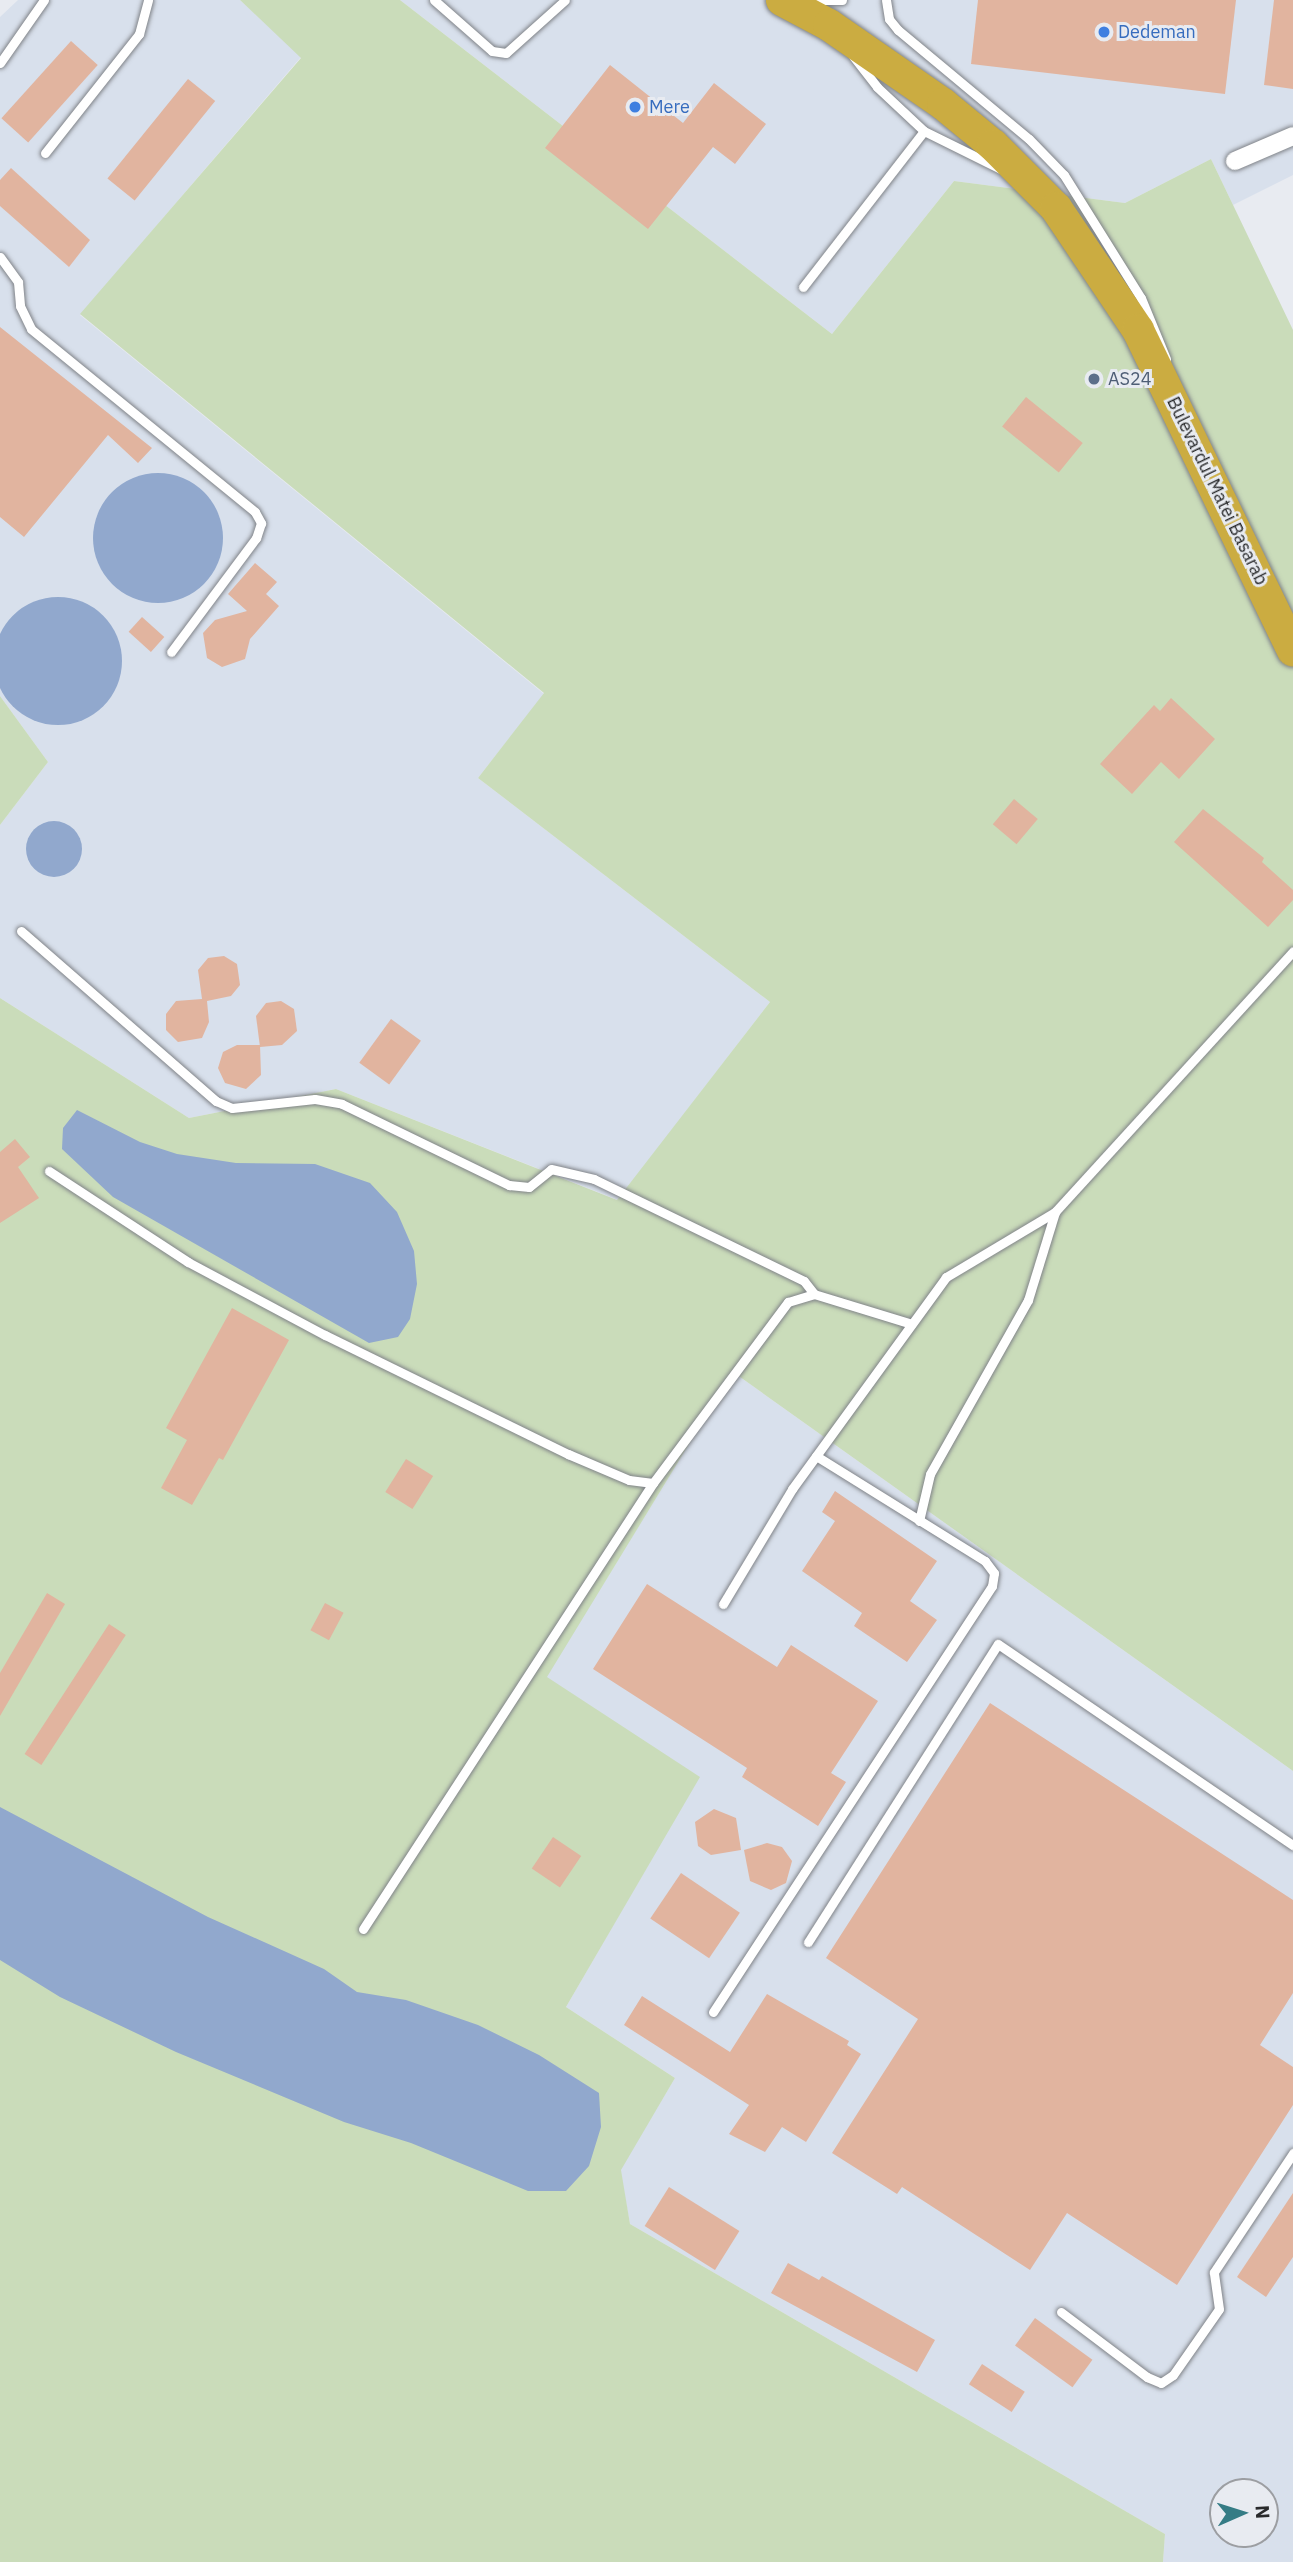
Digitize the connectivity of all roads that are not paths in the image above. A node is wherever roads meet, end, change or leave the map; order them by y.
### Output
1 (44, 0) edge
2 (148, 0) edge
3 (434, 0) edge
4 (565, 0) edge
5 (782, 0) edge
6 (886, 0) edge
7 (829, 8) edge
8 (0, 62) edge
9 (924, 131) junction
10 (1293, 136) edge
11 (45, 153) dead end
12 (1235, 161) dead end
13 (1028, 178) junction
14 (0, 257) edge
15 (803, 288) dead end
16 (1173, 399) junction
17 (1291, 647) edge
18 (171, 652) dead end
19 (21, 931) dead end
20 (1293, 951) edge
21 (49, 1171) dead end
22 (1055, 1212) junction
23 (814, 1294) junction
24 (912, 1324) junction
25 (816, 1456) junction
26 (653, 1483) junction
27 (919, 1521) junction
28 (723, 1604) dead end
29 (1293, 1845) edge
30 (363, 1929) dead end
31 (808, 1942) dead end
32 (713, 2012) dead end
33 (1293, 2153) edge
34 (1061, 2312) dead end

1 - 8 lane
2 - 11 lane
3 - 4 lane
5 - 7 highway, Bulevardul Matei Basarab
6 - 16 lane
7 - 9 lane
7 - 13 highway, Bulevardul Matei Basarab
9 - 13 lane
9 - 15 lane
10 - 12 street
13 - 16 highway, Bulevardul Matei Basarab
14 - 18 lane
16 - 17 highway, Bulevardul Matei Basarab
19 - 23 lane
20 - 22 lane
21 - 26 lane
22 - 24 lane
22 - 27 lane
23 - 24 lane
23 - 26 lane
24 - 25 lane
25 - 27 lane
25 - 28 lane
26 - 30 lane
27 - 32 lane
29 - 31 lane
33 - 34 lane

